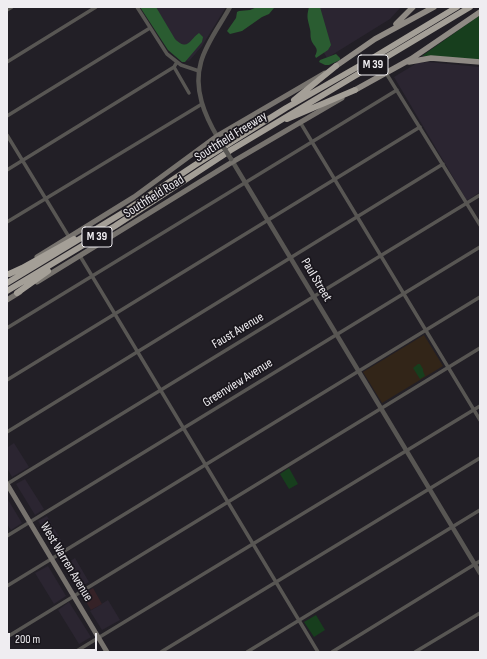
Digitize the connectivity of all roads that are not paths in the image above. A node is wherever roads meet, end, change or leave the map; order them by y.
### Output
1 (12, 7) edge
2 (96, 7) edge
3 (137, 7) edge
4 (230, 7) edge
5 (413, 7) edge
6 (434, 7) edge
7 (457, 7) edge
8 (470, 7) edge
9 (7, 10) edge
10 (480, 12) edge
11 (150, 28) junction
12 (375, 39) junction
13 (7, 62) edge
14 (177, 62) junction
15 (480, 62) edge
16 (400, 65) junction
17 (336, 66) junction
18 (174, 68) junction
19 (199, 71) junction
20 (386, 72) junction
21 (355, 90) junction
22 (397, 90) junction
23 (189, 93) dead end
24 (202, 104) junction
25 (286, 108) junction
26 (7, 116) edge
27 (300, 122) junction
28 (276, 123) junction
29 (420, 127) junction
30 (7, 135) edge
31 (218, 138) junction
32 (312, 141) junction
33 (22, 160) junction
34 (232, 160) junction
35 (443, 164) junction
36 (7, 170) edge
37 (335, 179) junction
38 (245, 183) junction
39 (480, 195) edge
40 (46, 198) junction
41 (466, 203) junction
42 (357, 217) junction
43 (268, 220) junction
44 (7, 222) edge
45 (106, 223) junction
46 (480, 225) edge
47 (98, 236) junction
48 (69, 237) junction
49 (480, 247) edge
50 (80, 256) junction
51 (381, 256) junction
52 (290, 258) junction
53 (8, 274) edge
54 (92, 276) junction
55 (7, 283) edge
56 (7, 291) edge
57 (17, 293) junction
58 (404, 294) junction
59 (314, 297) junction
60 (480, 297) edge
61 (7, 300) edge
62 (115, 315) junction
63 (7, 328) edge
64 (426, 330) junction
65 (336, 335) junction
66 (480, 348) edge
67 (137, 351) junction
68 (448, 367) junction
69 (358, 371) junction
70 (7, 380) edge
71 (160, 390) junction
72 (480, 406) edge
73 (381, 409) junction
74 (474, 410) junction
75 (480, 420) edge
76 (183, 429) junction
77 (7, 432) edge
78 (406, 450) junction
79 (480, 458) edge
80 (205, 465) junction
81 (7, 484) edge
82 (429, 489) junction
83 (227, 502) junction
84 (480, 510) edge
85 (30, 522) junction
86 (452, 527) junction
87 (7, 536) edge
88 (252, 544) junction
89 (52, 559) junction
90 (480, 561) edge
91 (475, 564) junction
92 (480, 572) edge
93 (276, 582) junction
94 (7, 586) edge
95 (74, 596) junction
96 (480, 612) edge
97 (299, 620) junction
98 (7, 636) edge
99 (99, 638) junction
100 (75, 652) edge
101 (107, 652) edge
102 (161, 652) edge
103 (247, 652) edge
104 (318, 652) edge
105 (332, 652) edge
106 (415, 652) edge

1 - 9 street
2 - 13 street
3 - 11 street
4 - 19 street, Paul Street
5 - 12 main road
6 - 12 main road
7 - 25 highway, Southfield Freeway / M 39
8 - 28 highway, Southfield Freeway / M 39
10 - 16 main road
11 - 14 street
11 - 26 street
12 - 17 main road
14 - 18 street
14 - 19 street
15 - 16 main road
16 - 20 main road
17 - 25 highway
17 - 31 main road, Southfield Road
18 - 23 street
18 - 33 street
19 - 24 street, Paul Street
20 - 21 main road
20 - 22 street
21 - 27 main road, Southfield Road
21 - 28 highway
22 - 29 street
22 - 32 street
24 - 31 street, Paul Street
24 - 40 street
25 - 45 highway, Southfield Freeway / M 39
27 - 32 street
27 - 34 main road, Southfield Road
28 - 47 highway, Southfield Freeway / M 39
29 - 35 street
29 - 37 street
30 - 33 street
31 - 34 street, Paul Street, bridge
31 - 48 main road, Southfield Road
32 - 37 street
32 - 38 street
33 - 36 street
33 - 40 street
34 - 38 street, Paul Street
34 - 50 main road, Southfield Road
35 - 41 street
35 - 42 street
37 - 42 street
37 - 43 street
38 - 43 street, Paul Street
38 - 54 street
39 - 41 street, Faust Avenue
40 - 44 street
40 - 48 street
41 - 46 street
41 - 51 street, Faust Avenue
42 - 51 street
42 - 52 street
43 - 52 street, Paul Street
43 - 62 street
45 - 53 highway
45 - 55 highway, Southfield Freeway / M 39
47 - 56 highway, Southfield Freeway / M 39
47 - 57 highway
48 - 53 main road, Southfield Road
49 - 58 street, Greenview Avenue
50 - 54 street
50 - 57 main road, Southfield Road
51 - 58 street
51 - 59 street, Faust Avenue
52 - 59 street, Paul Street
52 - 67 street
54 - 62 street
54 - 63 street
57 - 61 main road, Southfield Road
58 - 64 street
58 - 65 street, Greenview Avenue
59 - 65 street, Paul Street
59 - 71 street, Faust Avenue
60 - 64 street
62 - 67 street
62 - 70 street
64 - 68 street
64 - 69 street
65 - 69 street, Paul Street
65 - 76 street, Greenview Avenue
66 - 68 street
67 - 71 street
67 - 77 street
68 - 73 street
68 - 74 street
69 - 73 street, Paul Street
69 - 80 street
71 - 76 street
71 - 81 street, Faust Avenue
72 - 74 street
73 - 78 street, Paul Street
73 - 83 street
74 - 75 street
74 - 78 street
76 - 80 street
76 - 85 street, Greenview Avenue
78 - 82 street, Paul Street
78 - 88 street
79 - 82 street
80 - 83 street
80 - 89 street
81 - 85 main road, West Warren Avenue
82 - 86 street, Paul Street
82 - 93 street
83 - 88 street
83 - 95 street
84 - 86 street
85 - 87 street, Greenview Avenue
85 - 89 main road, West Warren Avenue
86 - 91 street, Paul Street
86 - 97 street
88 - 93 street
88 - 99 street
89 - 94 street
89 - 95 main road, West Warren Avenue
90 - 91 street
91 - 92 street, Paul Street
91 - 105 street
93 - 97 street
93 - 102 street
95 - 98 street
95 - 99 main road, West Warren Avenue
96 - 106 street
97 - 103 street
97 - 104 street
99 - 100 street
99 - 101 main road, West Warren Avenue

